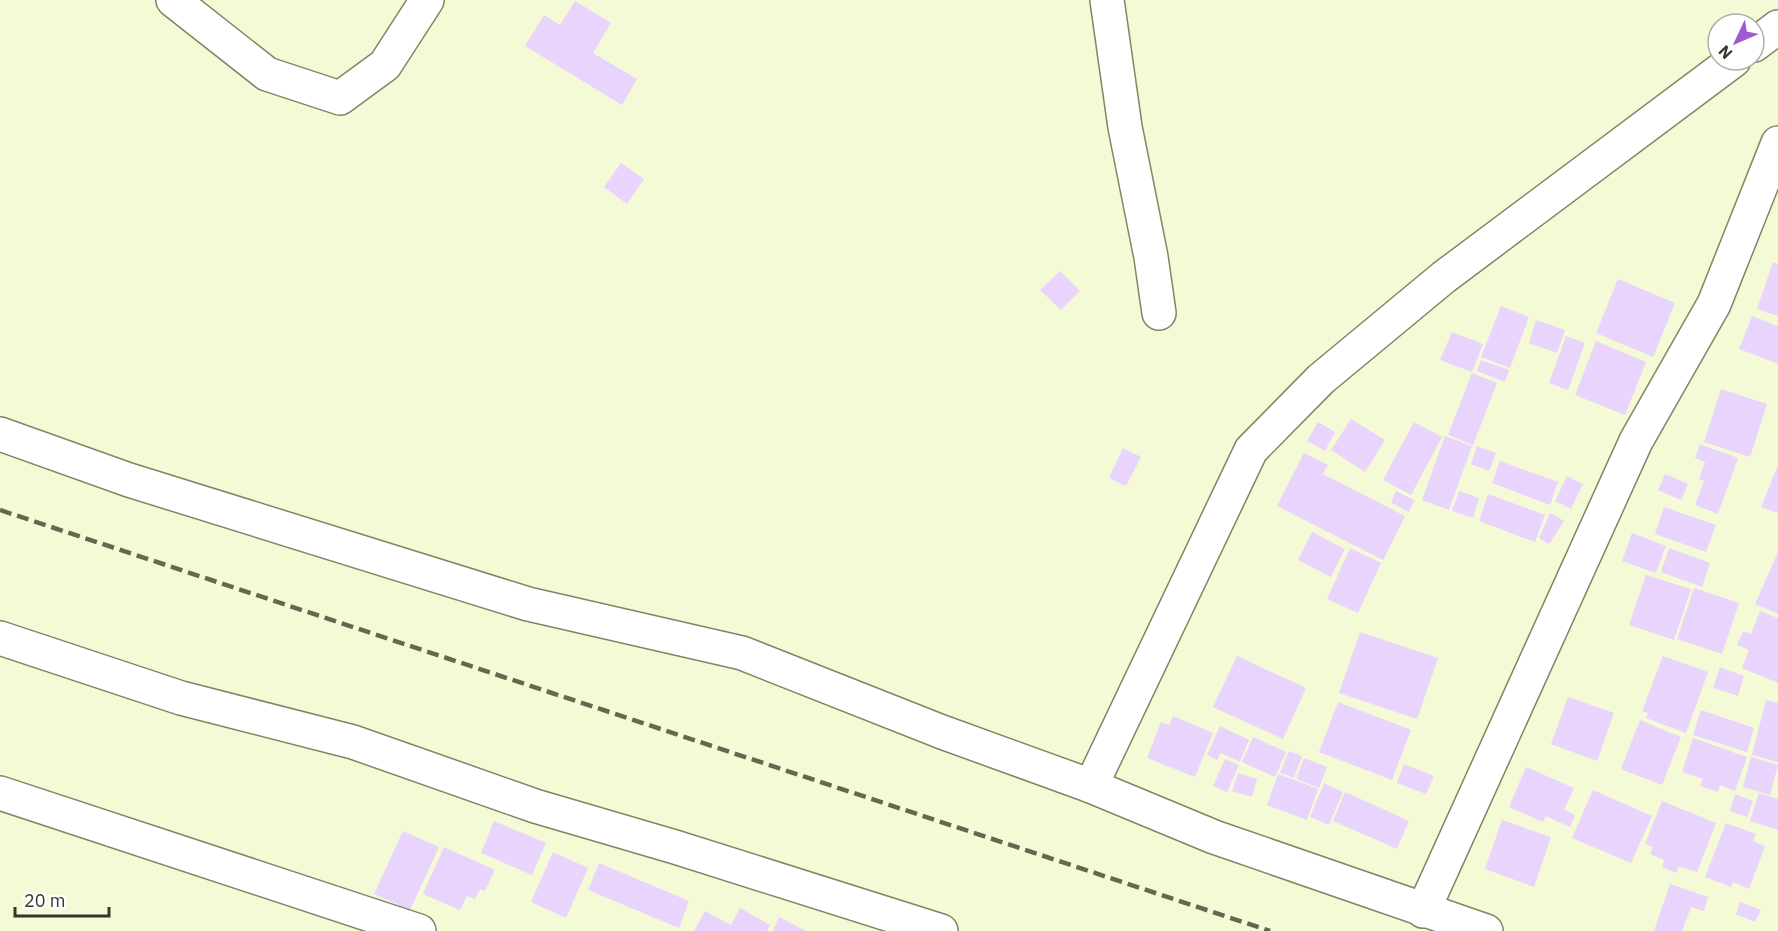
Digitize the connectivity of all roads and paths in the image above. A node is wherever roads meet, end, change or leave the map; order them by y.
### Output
1 (173, 0) edge
2 (427, 0) edge
3 (1107, 0) edge
4 (1718, 72) edge
5 (1778, 143) edge
6 (1159, 313) dead end
7 (0, 434) edge
8 (0, 638) edge
9 (1091, 786) junction
10 (0, 793) edge
11 (1423, 911) junction
12 (419, 931) edge
13 (941, 931) edge
14 (1486, 931) edge

1 - 2 street
3 - 6 street
4 - 9 street
5 - 11 street
7 - 9 street
8 - 13 street
9 - 11 street
10 - 12 street
11 - 14 street

